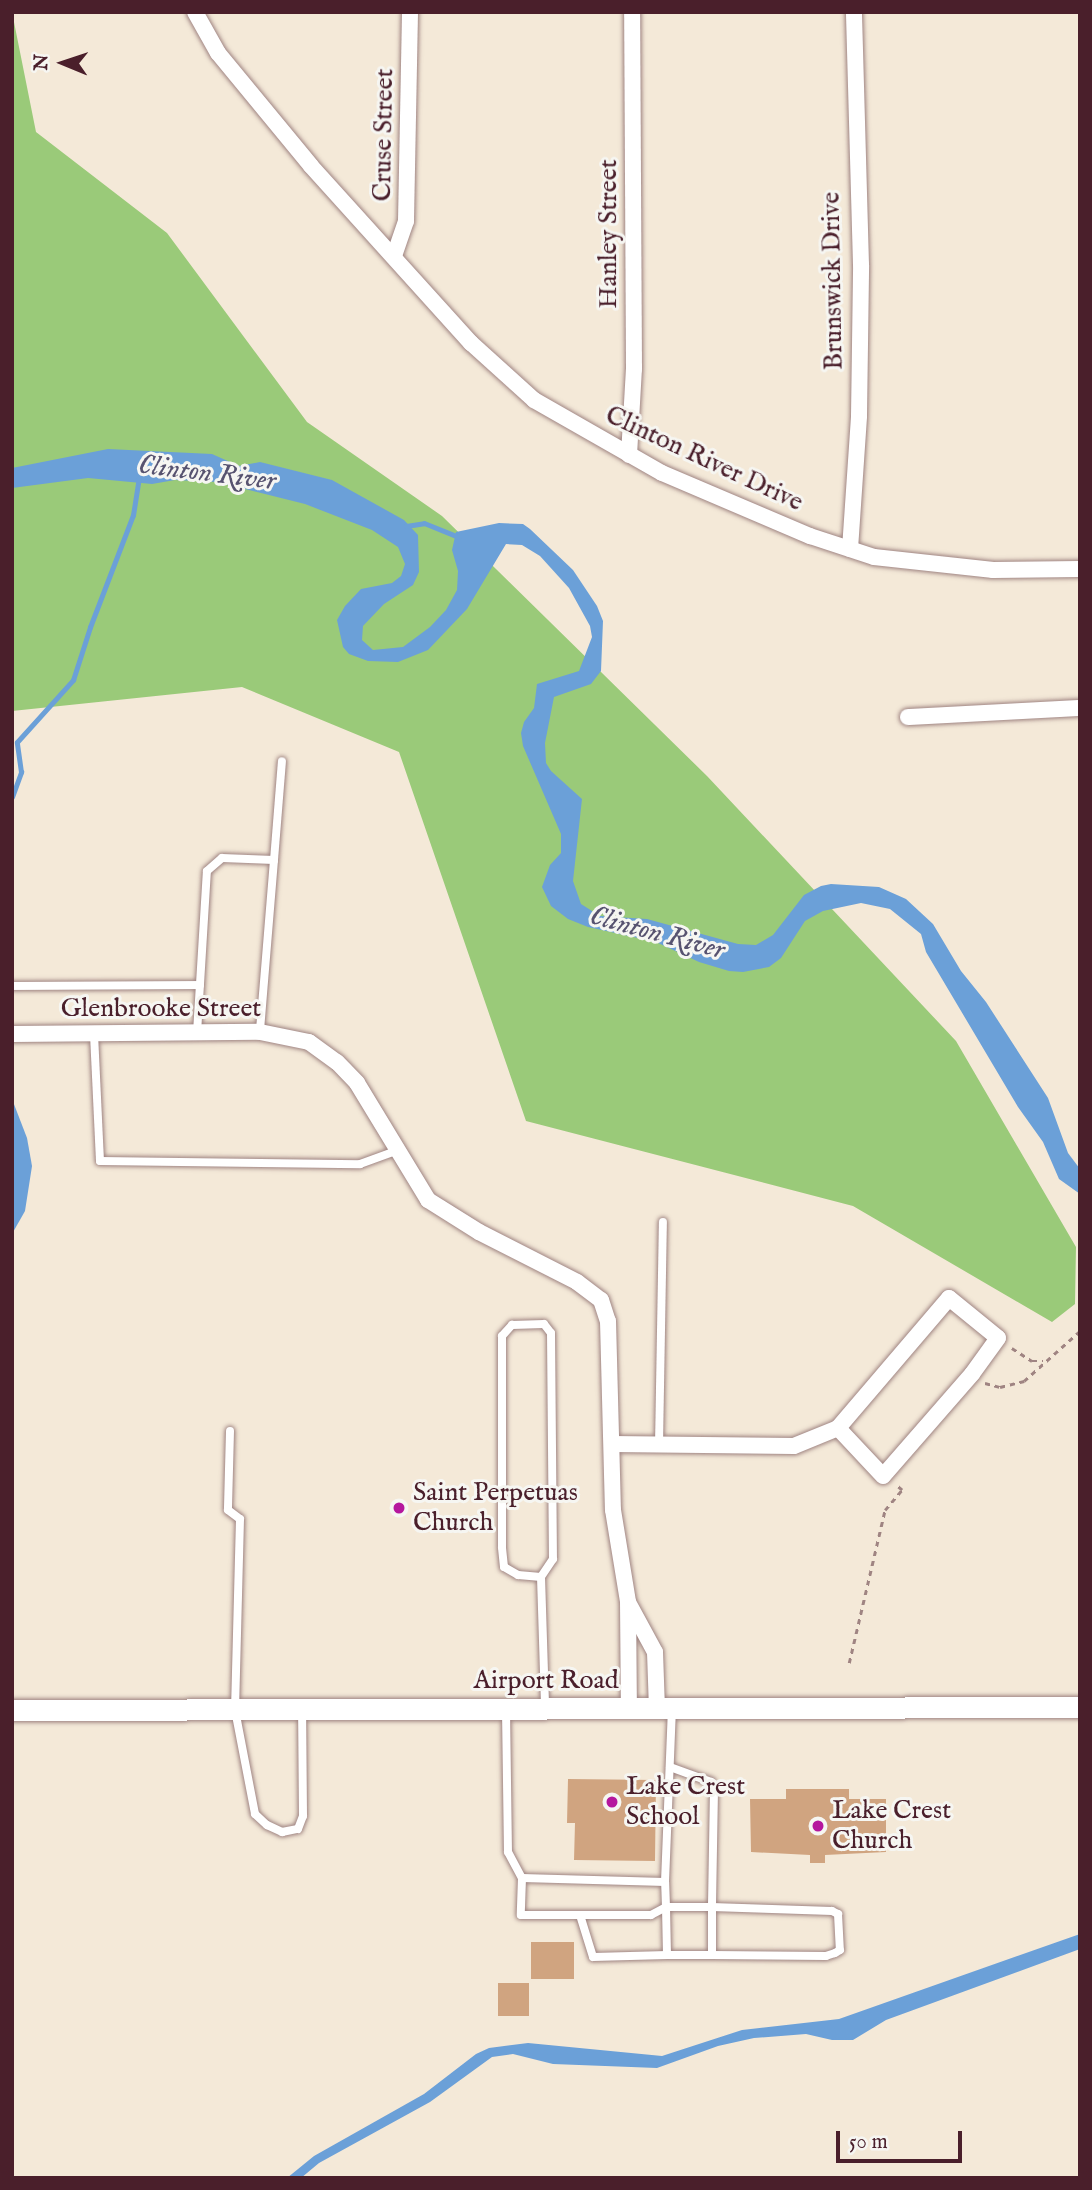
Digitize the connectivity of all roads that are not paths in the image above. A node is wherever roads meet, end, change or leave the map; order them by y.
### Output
1 (195, 12) edge
2 (410, 12) edge
3 (632, 12) edge
4 (854, 12) edge
5 (394, 256) junction
6 (629, 455) junction
7 (850, 549) junction
8 (1080, 569) edge
9 (1080, 708) edge
10 (908, 717) dead end
11 (282, 761) dead end
12 (274, 860) junction
13 (200, 985) junction
14 (12, 986) edge
15 (260, 1032) junction
16 (197, 1033) junction
17 (12, 1034) edge
18 (94, 1034) junction
19 (397, 1152) junction
20 (663, 1222) dead end
21 (838, 1429) junction
22 (230, 1431) dead end
23 (612, 1444) junction
24 (659, 1445) junction
25 (541, 1577) junction
26 (628, 1602) junction
27 (1080, 1707) edge
28 (545, 1709) junction
29 (629, 1709) junction
30 (665, 1709) junction
31 (12, 1710) edge
32 (235, 1710) junction
33 (302, 1710) junction
34 (506, 1710) junction
35 (670, 1767) junction
36 (522, 1878) junction
37 (665, 1882) junction
38 (666, 1907) junction
39 (712, 1907) junction
40 (580, 1915) junction
41 (667, 1955) junction
42 (712, 1955) junction

1 - 5 street, Clinton River Drive
2 - 5 street, Cruse Street
3 - 6 street, Hanley Street
4 - 7 street, Brunswick Drive
5 - 6 street, Clinton River Drive
6 - 7 street, Clinton River Drive
7 - 8 street, Clinton River Drive
9 - 10 street
11 - 12 lane
12 - 13 lane
12 - 15 lane
13 - 14 lane
13 - 16 lane
15 - 16 street, Glenbrooke Street
15 - 19 street, Glenbrooke Street
16 - 18 street, Glenbrooke Street
17 - 18 street, Glenbrooke Street
18 - 19 lane
19 - 23 street
20 - 24 lane
21 - 21 street
21 - 24 street
22 - 32 lane
23 - 24 street
23 - 26 street
25 - 25 lane
25 - 28 lane
26 - 29 street
26 - 30 street
27 - 30 street, Airport Road
28 - 29 street, Airport Road
28 - 34 street, Airport Road
29 - 30 street, Airport Road
30 - 35 lane
31 - 32 street, Airport Road
32 - 33 street, Airport Road
32 - 33 lane
33 - 34 street, Airport Road
34 - 36 lane
35 - 37 lane
35 - 39 lane
36 - 37 lane
36 - 40 lane
37 - 38 lane
38 - 39 lane
38 - 40 lane
38 - 41 lane
39 - 42 lane
39 - 42 lane
40 - 41 lane
41 - 42 lane

